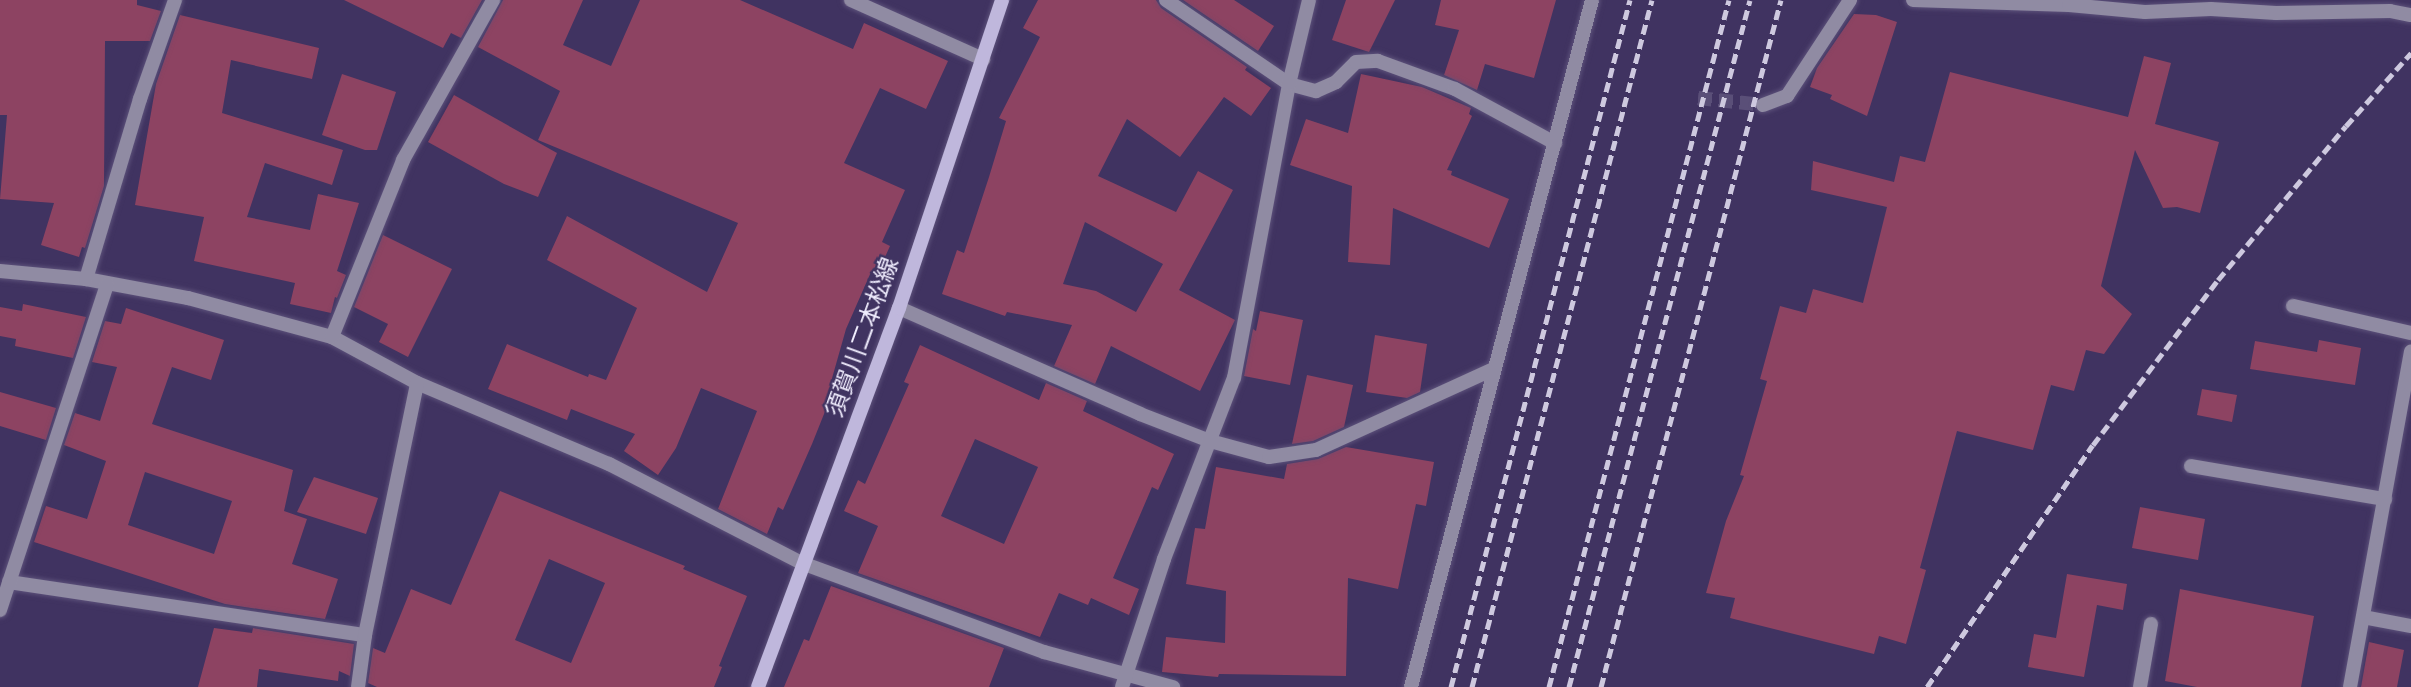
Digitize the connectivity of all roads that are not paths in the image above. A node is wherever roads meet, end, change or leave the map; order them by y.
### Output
1 (175, 0) edge
2 (493, 0) edge
3 (851, 0) edge
4 (1002, 0) edge
5 (1166, 0) edge
6 (1309, 0) edge
7 (1592, 0) edge
8 (1850, 0) edge
9 (1913, 0) edge
10 (2212, 5) edge
11 (2344, 5) edge
12 (2393, 5) edge
13 (2411, 15) edge
14 (983, 59) junction
15 (1289, 84) junction
16 (1763, 105) tunnel mouth
17 (1555, 143) junction
18 (0, 271) edge
19 (86, 279) junction
20 (107, 284) junction
21 (2293, 306) dead end
22 (899, 308) junction
23 (2411, 332) edge
24 (332, 337) junction
25 (2411, 351) edge
26 (1494, 369) junction
27 (417, 383) junction
28 (1210, 441) junction
29 (2191, 466) dead end
30 (2385, 499) junction
31 (802, 563) junction
32 (9, 582) junction
33 (0, 610) edge
34 (2363, 617) junction
35 (2151, 624) dead end
36 (2411, 626) edge
37 (365, 635) junction
38 (1123, 681) edge
39 (358, 687) edge
40 (758, 687) edge
41 (1173, 687) edge
42 (1411, 687) edge
43 (2140, 687) edge
44 (2350, 687) edge

1 - 19 street
2 - 24 street
3 - 14 street
4 - 14 main road, 須賀川二本松線
5 - 15 street
6 - 15 street
7 - 17 street
8 - 16 street
9 - 10 street
10 - 11 street
11 - 12 street
12 - 13 street
14 - 22 main road, 須賀川二本松線
15 - 17 street
15 - 28 street
17 - 26 street
18 - 19 street
19 - 20 street
20 - 24 street
20 - 32 street
21 - 23 street
22 - 28 street
22 - 31 main road, 須賀川二本松線
24 - 27 street
25 - 30 street
26 - 28 street
26 - 42 street
27 - 31 street
27 - 37 street
28 - 38 street
29 - 30 street
30 - 34 street
31 - 38 street
31 - 40 main road, 須賀川二本松線
32 - 33 street
32 - 37 street
34 - 36 street
34 - 44 street
35 - 43 street
37 - 39 street
38 - 41 street

